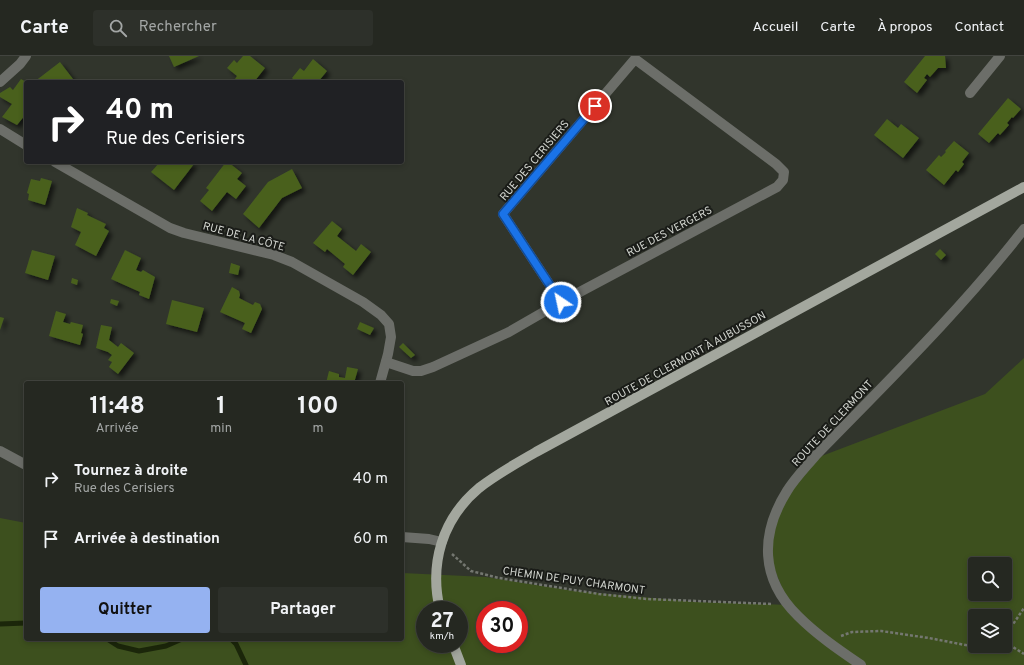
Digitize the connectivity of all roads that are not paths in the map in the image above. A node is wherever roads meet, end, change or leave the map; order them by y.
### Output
1 (26, 56) edge
2 (1000, 56) edge
3 (635, 58) joint
4 (0, 82) edge
5 (970, 93) dead end
6 (0, 129) edge
7 (24, 144) edge
8 (59, 164) edge
9 (1024, 187) edge
10 (1024, 229) edge
11 (561, 302) junction
12 (386, 362) junction
13 (381, 381) edge
14 (0, 451) edge
15 (24, 464) edge
16 (404, 537) edge
17 (442, 542) junction
18 (438, 601) edge
19 (456, 653) edge
20 (461, 665) edge
21 (861, 665) edge

1 - 4 street
2 - 5 street
3 - 11 street, RUE DES CERISIERS
3 - 11 street, RUE DES VERGERS
6 - 7 street
8 - 12 street, RUE DE LA CÔTE
9 - 17 main road, ROUTE DE CLERMONT À AUBUSSON
10 - 21 street, ROUTE DE CLERMONT
11 - 12 street, RUE DES VERGERS
12 - 13 street, RUE DE LA CÔTE
14 - 15 street
16 - 17 street
17 - 18 main road, ROUTE DE CLERMONT À AUBUSSON
19 - 20 main road

